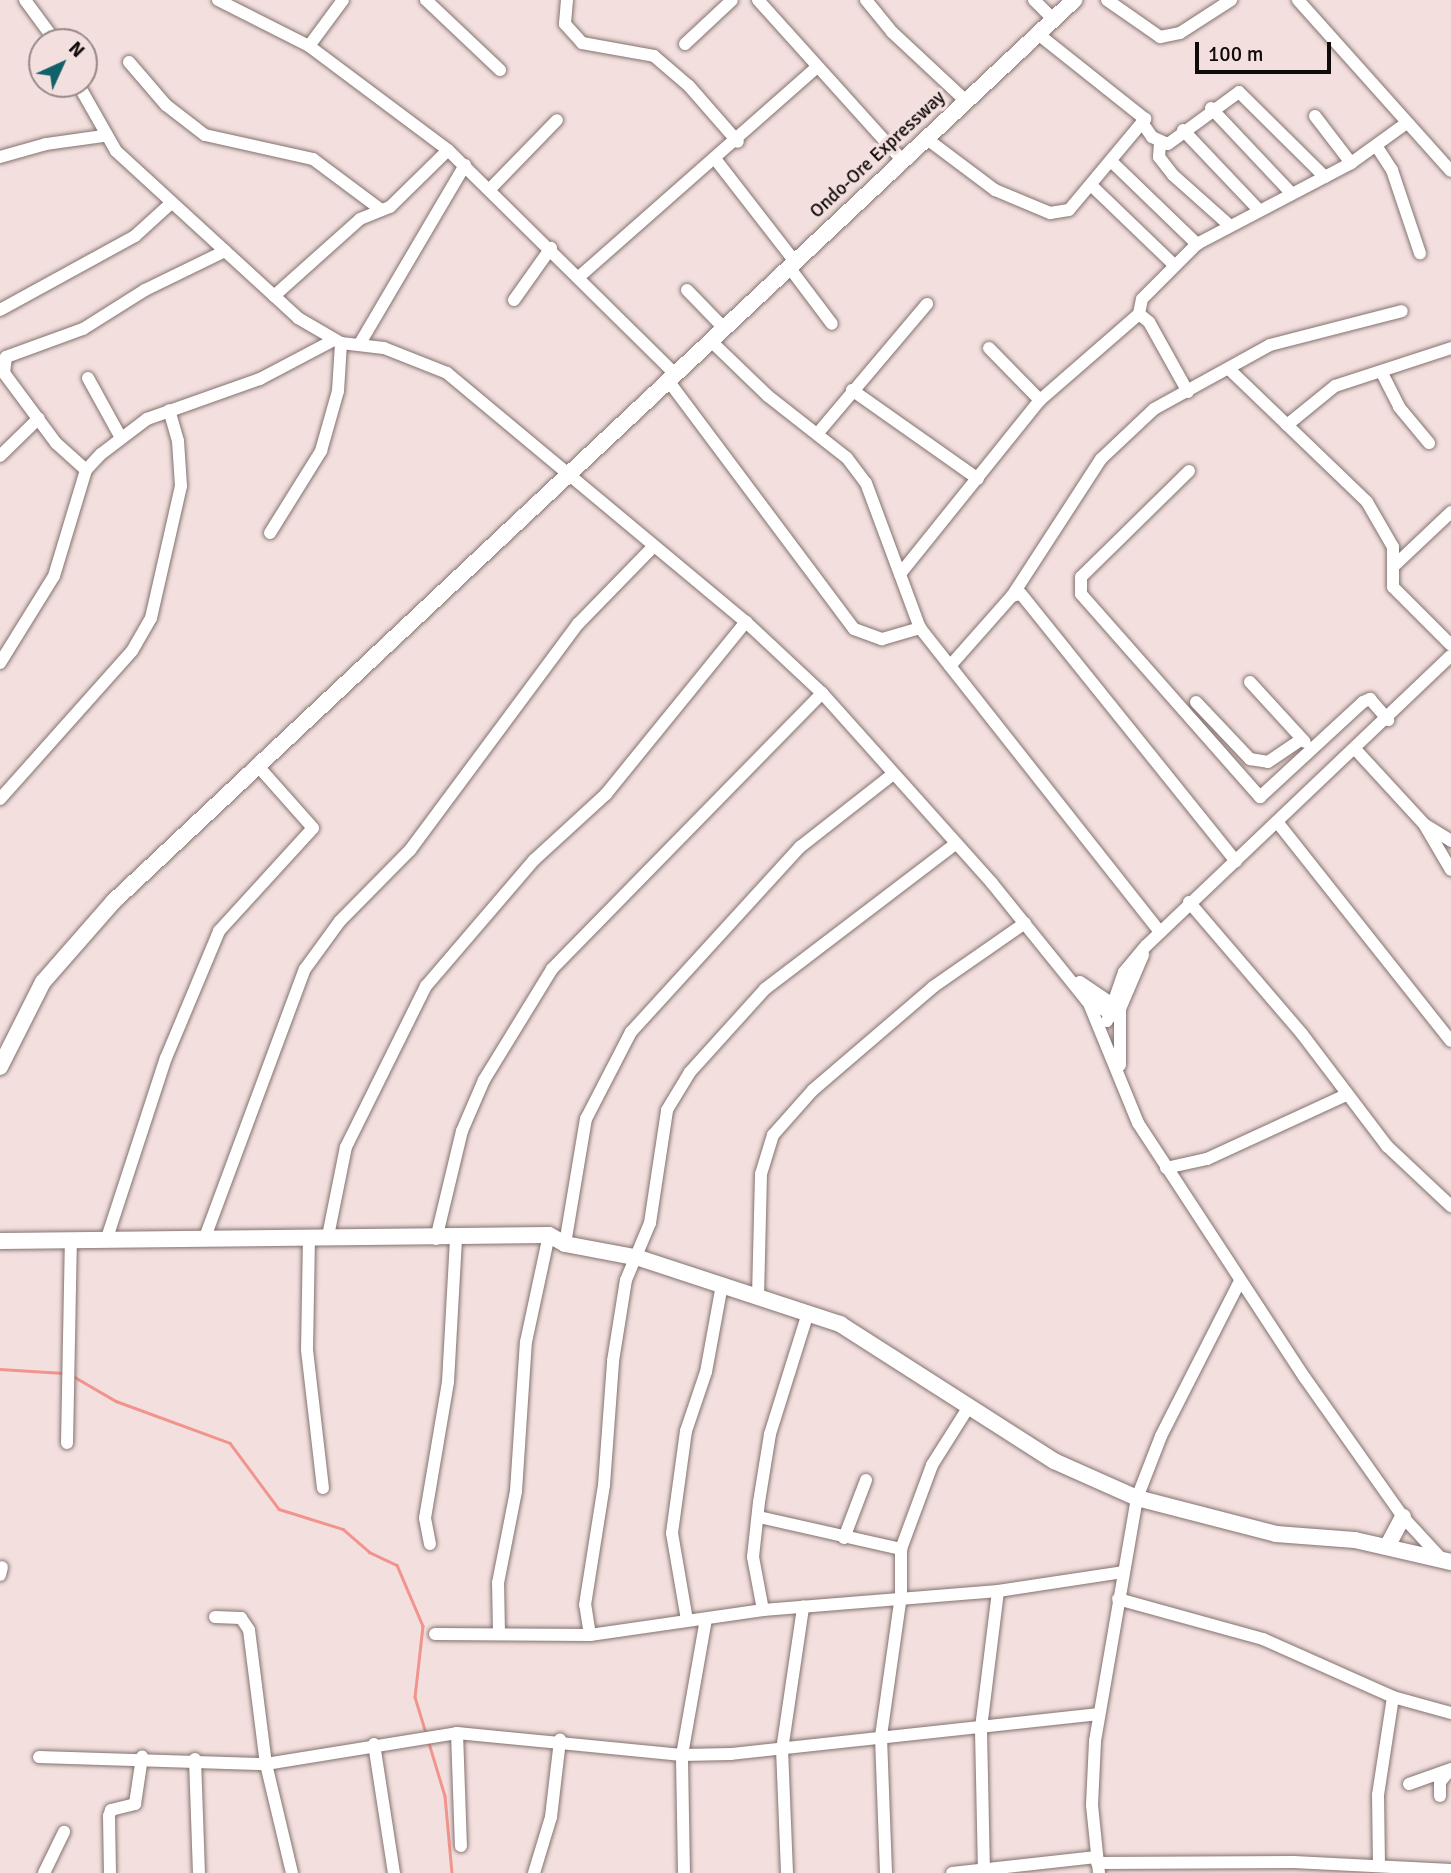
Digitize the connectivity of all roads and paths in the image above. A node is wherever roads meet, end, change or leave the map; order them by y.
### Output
1 (218, 0) edge
2 (343, 0) edge
3 (426, 0) edge
4 (567, 0) edge
5 (732, 0) edge
6 (758, 0) edge
7 (866, 0) edge
8 (1034, 0) edge
9 (1074, 0) edge
10 (1107, 0) edge
11 (1231, 0) edge
12 (1298, 0) edge
13 (33, 3) edge
14 (1053, 19) junction
15 (47, 28) edge
16 (1038, 34) junction
17 (685, 44) dead end
18 (309, 46) junction
19 (129, 62) dead end
20 (817, 67) junction
21 (500, 70) dead end
22 (85, 98) edge
23 (967, 102) junction
24 (1211, 108) junction
25 (1315, 116) dead end
26 (557, 120) dead end
27 (1143, 124) junction
28 (1405, 124) junction
29 (1183, 130) junction
30 (104, 136) junction
31 (927, 139) junction
32 (738, 142) junction
33 (1160, 143) junction
34 (1377, 147) junction
35 (448, 150) junction
36 (0, 157) edge
37 (716, 160) junction
38 (903, 161) junction
39 (1111, 161) junction
40 (1351, 163) junction
41 (465, 165) junction
42 (1451, 171) edge
43 (1325, 177) junction
44 (1091, 185) junction
45 (490, 189) junction
46 (1291, 193) junction
47 (170, 204) junction
48 (1257, 208) junction
49 (380, 209) junction
50 (1227, 224) junction
51 (1197, 244) junction
52 (551, 248) junction
53 (225, 251) junction
54 (1420, 253) dead end
55 (792, 264) junction
56 (1174, 265) junction
57 (580, 276) junction
58 (687, 290) dead end
59 (274, 296) junction
60 (513, 300) dead end
61 (927, 304) dead end
62 (0, 310) edge
63 (1402, 311) dead end
64 (1139, 314) junction
65 (832, 324) dead end
66 (724, 328) junction
67 (337, 342) junction
68 (712, 342) junction
69 (359, 345) junction
70 (989, 348) dead end
71 (1451, 348) edge
72 (1230, 370) junction
73 (1382, 373) junction
74 (89, 378) dead end
75 (673, 379) junction
76 (852, 390) junction
77 (1188, 392) junction
78 (1040, 400) junction
79 (169, 410) junction
80 (38, 418) junction
81 (1287, 425) junction
82 (818, 433) junction
83 (120, 436) junction
84 (1429, 443) dead end
85 (0, 456) edge
86 (86, 470) junction
87 (1189, 471) dead end
88 (566, 476) junction
89 (978, 479) junction
90 (1451, 512) edge
91 (270, 533) dead end
92 (652, 548) junction
93 (1395, 565) junction
94 (900, 574) junction
95 (1012, 596) junction
96 (746, 622) junction
97 (920, 628) junction
98 (1451, 645) edge
99 (1451, 656) edge
100 (0, 663) edge
101 (950, 666) junction
102 (1250, 682) dead end
103 (822, 692) junction
104 (1196, 702) dead end
105 (1388, 719) junction
106 (1302, 738) junction
107 (1312, 750) junction
108 (1356, 750) junction
109 (258, 766) junction
110 (893, 774) junction
111 (0, 799) edge
112 (1278, 823) junction
113 (1424, 824) junction
114 (1451, 841) edge
115 (954, 844) junction
116 (1236, 861) junction
117 (1451, 870) edge
118 (1189, 902) junction
119 (1026, 923) junction
120 (1160, 932) junction
121 (1147, 945) junction
122 (1124, 972) junction
123 (1088, 996) junction
124 (1114, 1011) junction
125 (1451, 1041) edge
126 (1112, 1053) junction
127 (0, 1067) edge
128 (1120, 1072) junction
129 (1346, 1095) junction
130 (1166, 1168) junction
131 (1451, 1206) edge
132 (548, 1235) junction
133 (309, 1236) junction
134 (328, 1236) junction
135 (107, 1238) junction
136 (71, 1239) junction
137 (436, 1239) junction
138 (456, 1239) junction
139 (204, 1240) junction
140 (0, 1241) edge
141 (565, 1244) junction
142 (639, 1258) junction
143 (1241, 1281) junction
144 (722, 1285) junction
145 (758, 1297) junction
146 (807, 1313) junction
147 (968, 1408) junction
148 (67, 1443) dead end
149 (866, 1480) dead end
150 (323, 1488) dead end
151 (1137, 1498) junction
152 (759, 1517) junction
153 (1403, 1517) junction
154 (844, 1538) junction
155 (430, 1544) dead end
156 (1388, 1545) junction
157 (901, 1549) junction
158 (1445, 1559) edge
159 (1123, 1572) junction
160 (999, 1591) junction
161 (901, 1596) junction
162 (1118, 1599) junction
163 (803, 1607) junction
164 (763, 1610) junction
165 (215, 1617) dead end
166 (706, 1619) junction
167 (687, 1620) junction
168 (499, 1633) junction
169 (435, 1634) dead end
170 (590, 1635) junction
171 (1393, 1697) junction
172 (1451, 1713) edge
173 (1098, 1714) junction
174 (981, 1728) junction
175 (457, 1733) junction
176 (881, 1736) junction
177 (560, 1740) junction
178 (374, 1744) junction
179 (782, 1750) junction
180 (682, 1755) junction
181 (39, 1757) dead end
182 (142, 1757) junction
183 (195, 1759) junction
184 (266, 1763) junction
185 (1450, 1769) edge
186 (1409, 1784) dead end
187 (1440, 1796) dead end
188 (64, 1832) dead end
189 (461, 1846) dead end
190 (1097, 1864) edge
191 (1379, 1866) junction
192 (983, 1870) edge
193 (1451, 1870) edge
194 (44, 1873) edge
195 (110, 1873) edge
196 (199, 1873) edge
197 (292, 1873) edge
198 (394, 1873) edge
199 (534, 1873) edge
200 (684, 1873) edge
201 (787, 1873) edge
202 (886, 1873) edge
203 (952, 1873) edge

1 - 18 street
2 - 18 street
3 - 21 street
4 - 32 street
5 - 17 street
6 - 20 street
7 - 23 street
8 - 14 street
9 - 14 main road, Ondo-Ore Expressway
10 - 11 street
12 - 28 street
13 - 15 street
14 - 16 main road, Ondo-Ore Expressway
16 - 23 main road, Ondo-Ore Expressway
16 - 27 street
18 - 35 street
19 - 49 street
20 - 32 street
20 - 38 street
22 - 30 street
23 - 31 main road, Ondo-Ore Expressway
24 - 29 street
24 - 43 street
24 - 46 street
25 - 40 street
26 - 45 street
27 - 33 street
27 - 39 street
28 - 34 street
28 - 42 street
29 - 33 street
29 - 48 street
30 - 36 street
30 - 47 street
31 - 38 main road, Ondo-Ore Expressway
31 - 44 street
32 - 37 street
33 - 50 street
34 - 40 street
34 - 54 street
35 - 41 street
35 - 49 street
37 - 55 street
37 - 57 street
38 - 55 main road, Ondo-Ore Expressway
39 - 44 street
39 - 51 street
40 - 43 street
41 - 45 street
41 - 69 street
43 - 46 street
44 - 56 street
45 - 52 street
46 - 48 street
47 - 53 street
47 - 62 street
48 - 50 street
49 - 59 street
50 - 51 street
51 - 56 street
52 - 57 street
52 - 60 street
53 - 59 street
53 - 80 street
55 - 65 street
55 - 66 main road, Ondo-Ore Expressway
56 - 64 street
57 - 75 street
58 - 66 street
59 - 67 street
61 - 76 street
63 - 72 street
64 - 77 street
64 - 78 street
66 - 68 main road, Ondo-Ore Expressway
67 - 69 street
67 - 79 street
67 - 91 street
68 - 75 main road, Ondo-Ore Expressway
68 - 82 street
69 - 88 street
70 - 78 street
71 - 73 street
72 - 77 street
72 - 81 street
73 - 81 street
73 - 84 street
74 - 83 street
75 - 88 main road, Ondo-Ore Expressway
75 - 97 street
76 - 82 street
76 - 89 street
77 - 95 street
78 - 89 street
79 - 83 street
79 - 111 street
80 - 85 street
80 - 86 street
81 - 93 street
82 - 94 street
83 - 86 street
86 - 100 street
87 - 107 street
88 - 92 street
88 - 109 main road, Ondo-Ore Expressway
89 - 94 street
90 - 93 street
92 - 96 street
92 - 139 street
93 - 98 street
94 - 97 street
95 - 101 street
95 - 116 street
96 - 103 street
96 - 134 street
97 - 101 street
99 - 105 street
101 - 120 street
102 - 106 street
103 - 110 street
103 - 137 street
104 - 106 street
105 - 107 street
105 - 108 street
106 - 107 street
108 - 112 street
108 - 113 street
109 - 127 main road, Ondo-Ore Expressway
109 - 135 street
110 - 115 street
110 - 141 street
112 - 116 street
112 - 125 street
113 - 114 street
113 - 117 street
115 - 119 street
115 - 142 street
116 - 118 street
118 - 120 street
118 - 129 street
119 - 123 street
119 - 145 street
120 - 121 street
121 - 122 street
121 - 124 street
122 - 123 street
122 - 124 street
123 - 124 street
123 - 126 street
124 - 126 street
124 - 128 street
126 - 128 street
128 - 130 street
129 - 130 street
129 - 131 street
130 - 143 street
132 - 138 main road
132 - 141 main road
132 - 168 street
133 - 134 main road
133 - 139 main road
133 - 150 street
134 - 137 main road
135 - 136 main road
135 - 139 main road
136 - 140 main road
136 - 148 street
137 - 138 main road
138 - 155 street
141 - 142 main road
142 - 144 main road
142 - 170 street
143 - 151 street
143 - 153 street
144 - 145 main road
144 - 167 street
145 - 146 main road
146 - 147 main road
146 - 152 street
147 - 151 main road
147 - 157 street
149 - 154 street
151 - 156 main road
151 - 159 street
152 - 154 street
152 - 164 street
153 - 156 main road
153 - 158 street
154 - 157 street
156 - 158 main road
157 - 161 street
159 - 160 street
159 - 162 street
160 - 161 street
160 - 174 street
161 - 163 street
161 - 176 street
162 - 171 street
162 - 173 street
163 - 164 street
163 - 179 street
164 - 166 street
165 - 184 street
166 - 167 street
166 - 180 street
167 - 170 street
168 - 169 street
168 - 170 street
171 - 172 street
171 - 191 street
173 - 174 street
173 - 190 street
174 - 176 street
174 - 192 street
175 - 177 street
175 - 178 street
175 - 189 street
176 - 179 street
176 - 202 street
177 - 180 street
177 - 199 street
178 - 184 street
178 - 198 street
179 - 180 street
179 - 201 street
180 - 200 street
181 - 182 street
182 - 183 street
182 - 195 street
183 - 184 street
183 - 196 street
184 - 197 street
185 - 186 street
185 - 187 street
188 - 194 street
190 - 191 street
190 - 192 street
191 - 193 street
192 - 203 street

